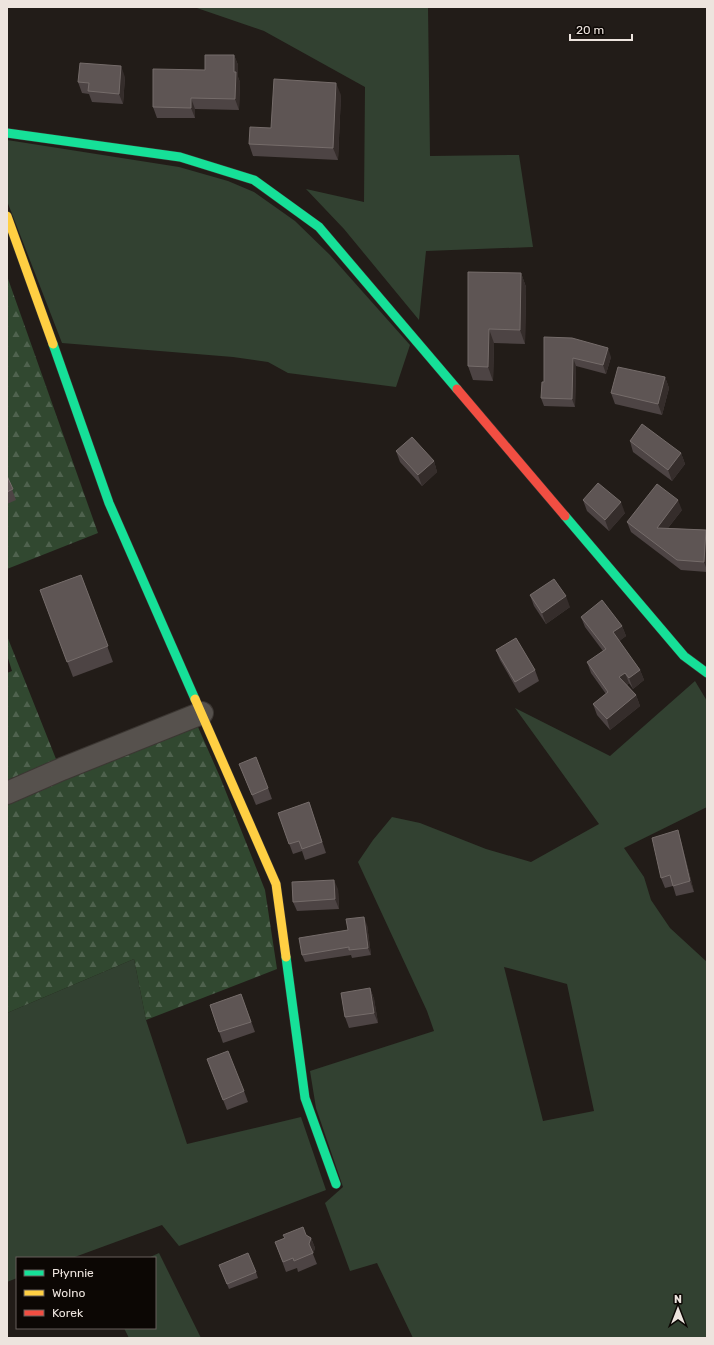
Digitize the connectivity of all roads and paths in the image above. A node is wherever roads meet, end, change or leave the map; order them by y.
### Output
1 (7, 133) edge
2 (7, 216) edge
3 (707, 673) edge
4 (202, 713) junction
5 (7, 793) edge
6 (336, 1184) dead end

1 - 3 street
2 - 4 street
4 - 5 street
4 - 6 street

